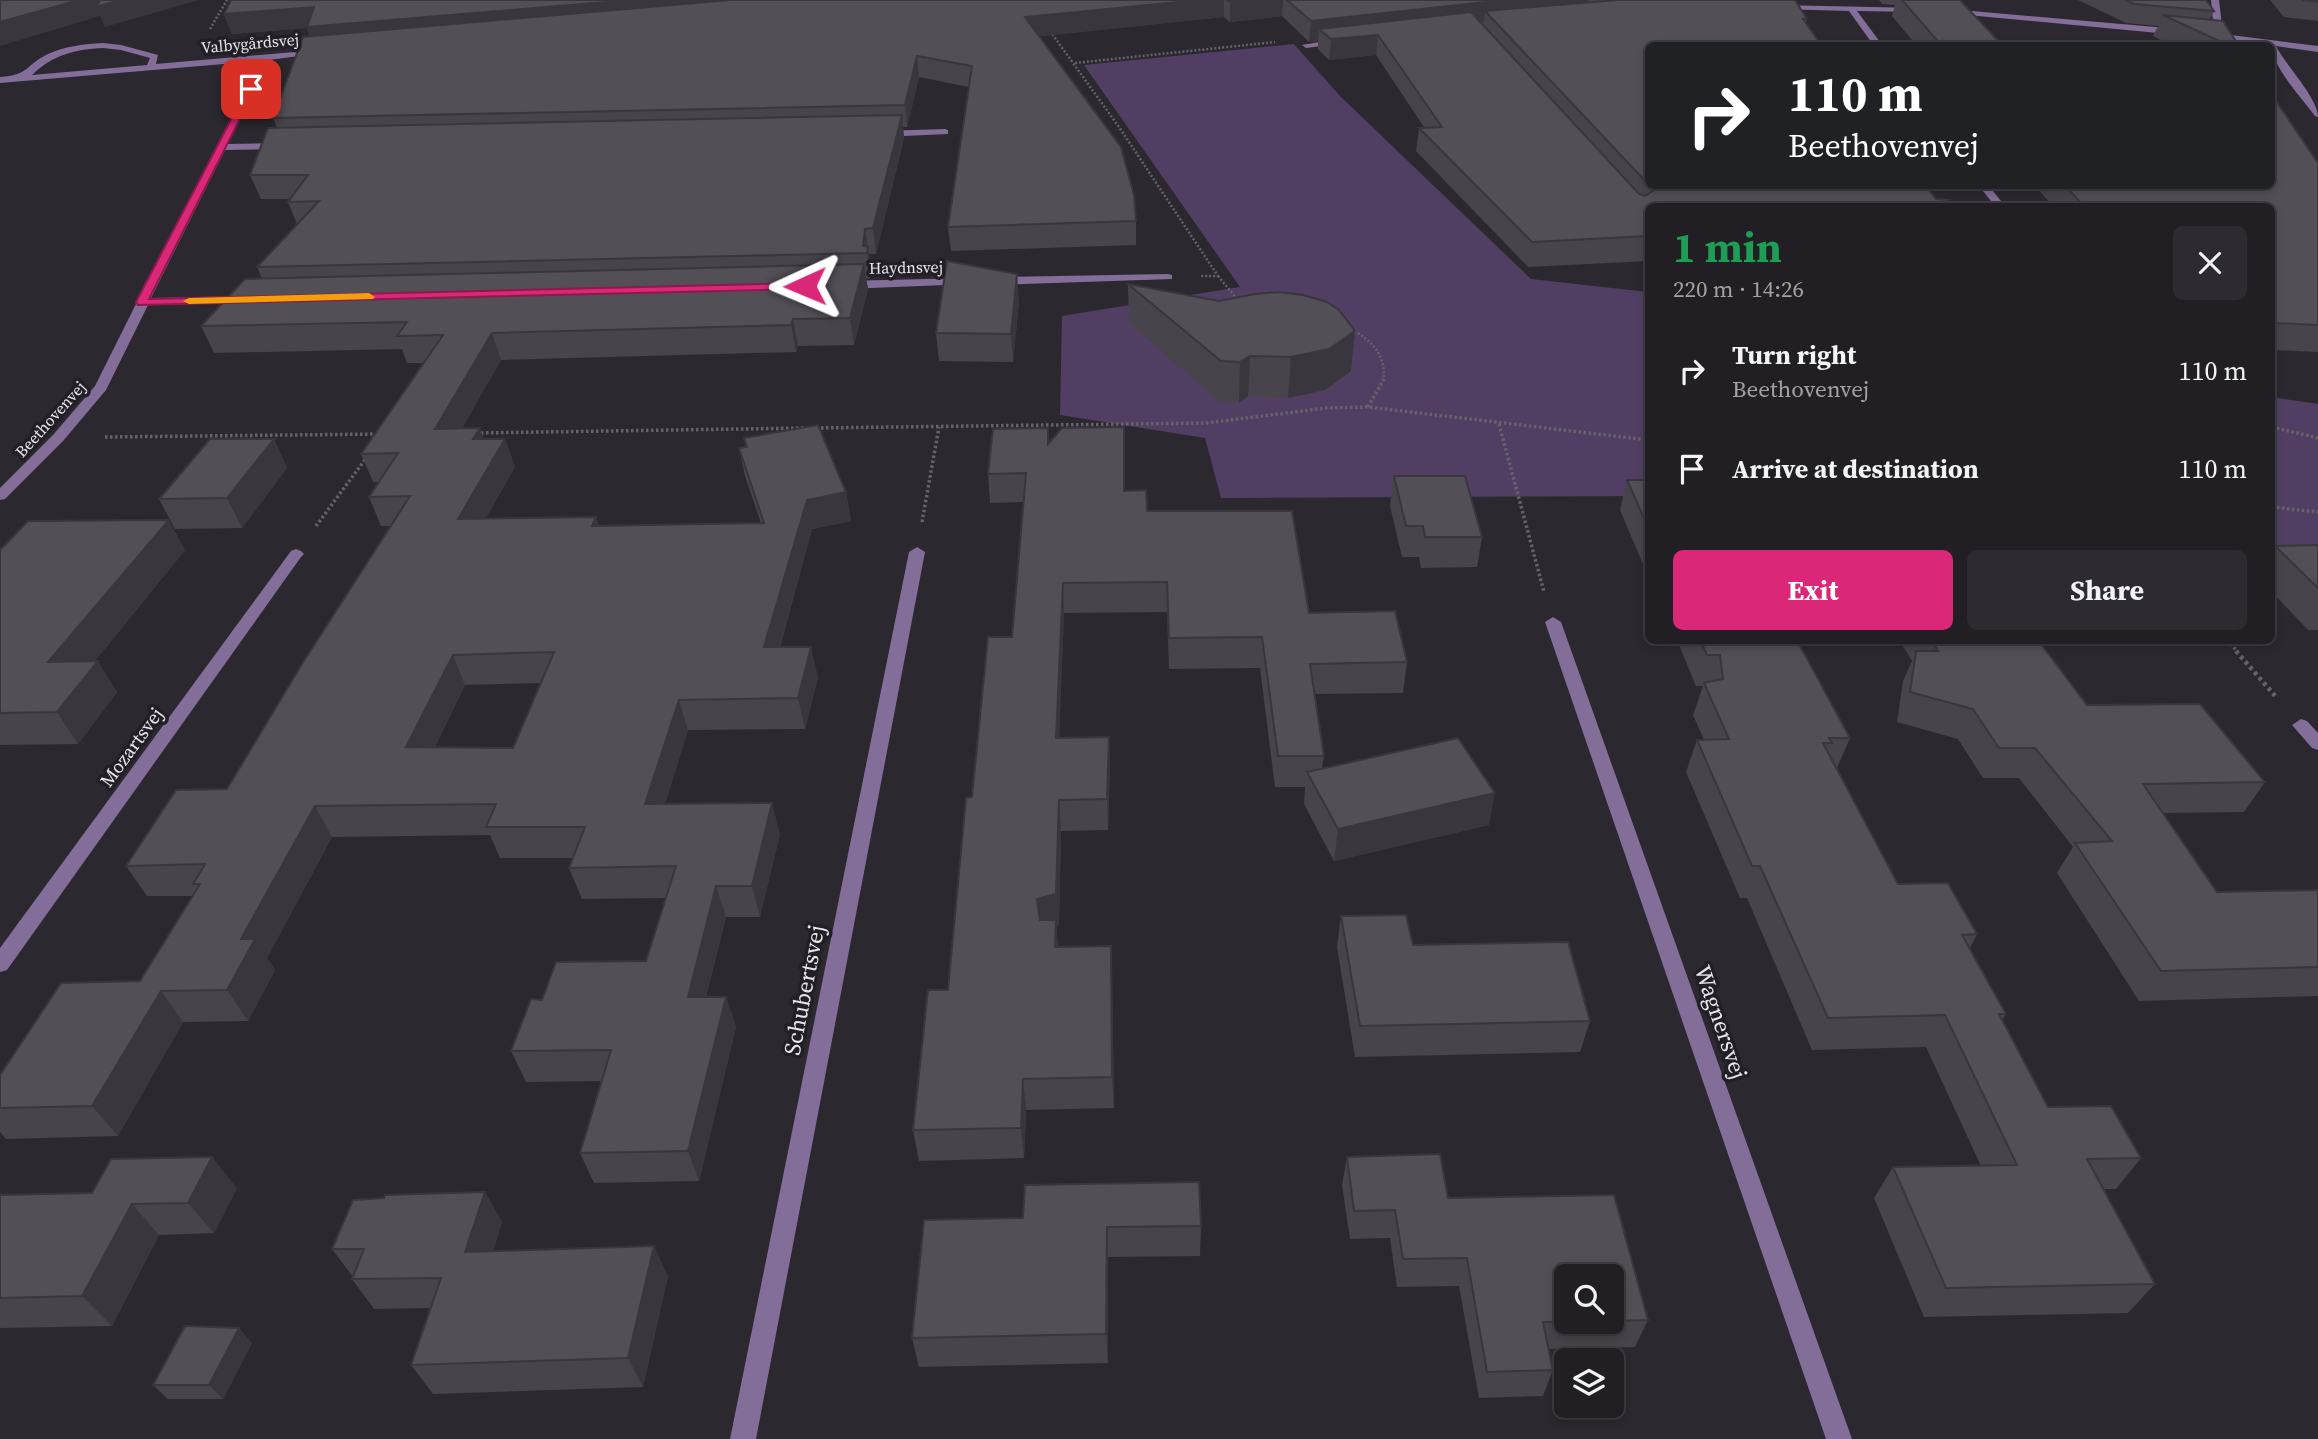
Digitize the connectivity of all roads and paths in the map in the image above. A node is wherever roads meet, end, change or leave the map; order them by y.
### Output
1 (2215, 0) edge
2 (1767, 7) edge
3 (1850, 7) junction
4 (1045, 25) edge
5 (2191, 33) edge
6 (2205, 35) edge
7 (2218, 36) junction
8 (1348, 41) edge
9 (1875, 42) edge
10 (2253, 42) edge
11 (1306, 45) joint
12 (2275, 45) edge
13 (2318, 49) edge
14 (334, 51) edge
15 (2275, 53) edge
16 (266, 57) junction
17 (1074, 63) junction
18 (150, 66) junction
19 (23, 78) junction
20 (0, 80) edge
21 (2318, 114) edge
22 (1105, 127) edge
23 (1119, 127) junction
24 (945, 132) dead end
25 (874, 134) edge
26 (292, 145) edge
27 (223, 147) junction
28 (1986, 189) edge
29 (1998, 203) edge
30 (1218, 276) junction
31 (1168, 277) joint
32 (833, 285) edge
33 (266, 299) edge
34 (141, 302) junction
35 (1242, 304) edge
36 (1343, 324) edge
37 (1368, 407) junction
38 (1499, 424) junction
39 (939, 427) junction
40 (2275, 428) edge
41 (467, 433) edge
42 (58, 438) junction
43 (2318, 438) edge
44 (1645, 440) edge
45 (376, 444) edge
46 (368, 456) edge
47 (0, 496) edge
48 (2275, 507) edge
49 (2318, 512) edge
50 (917, 552) joint
51 (296, 554) joint
52 (1553, 622) joint
53 (2230, 644) edge
54 (2301, 725) joint
55 (2318, 744) edge
56 (0, 964) edge
57 (743, 1439) edge
58 (1839, 1439) edge

1 - 7 street
2 - 3 street
3 - 5 street
3 - 9 street
4 - 17 path
6 - 7 street
7 - 10 street
8 - 11 street
11 - 17 path
12 - 13 street
14 - 16 street, Valbygårdsvej
15 - 21 street
16 - 18 street, Valbygårdsvej
16 - 27 street, Beethovenvej
17 - 23 path
18 - 19 street, Valbygårdsvej
18 - 19 street
19 - 20 street, Valbygårdsvej
22 - 23 path
23 - 30 path
24 - 25 street
26 - 27 street
27 - 34 street, Beethovenvej
28 - 29 street
30 - 31 path
30 - 35 path
31 - 32 street, Haydnsvej
33 - 34 street
34 - 42 street, Beethovenvej
36 - 37 path
37 - 38 path
37 - 39 path
38 - 44 path
38 - 52 path
39 - 41 path
39 - 50 path
40 - 43 path
42 - 45 path
42 - 47 street, Beethovenvej
46 - 51 path
48 - 49 path
50 - 57 street, Schubertsvej
51 - 56 street, Mozartsvej
52 - 58 street, Wagnersvej
53 - 54 path
54 - 55 street

